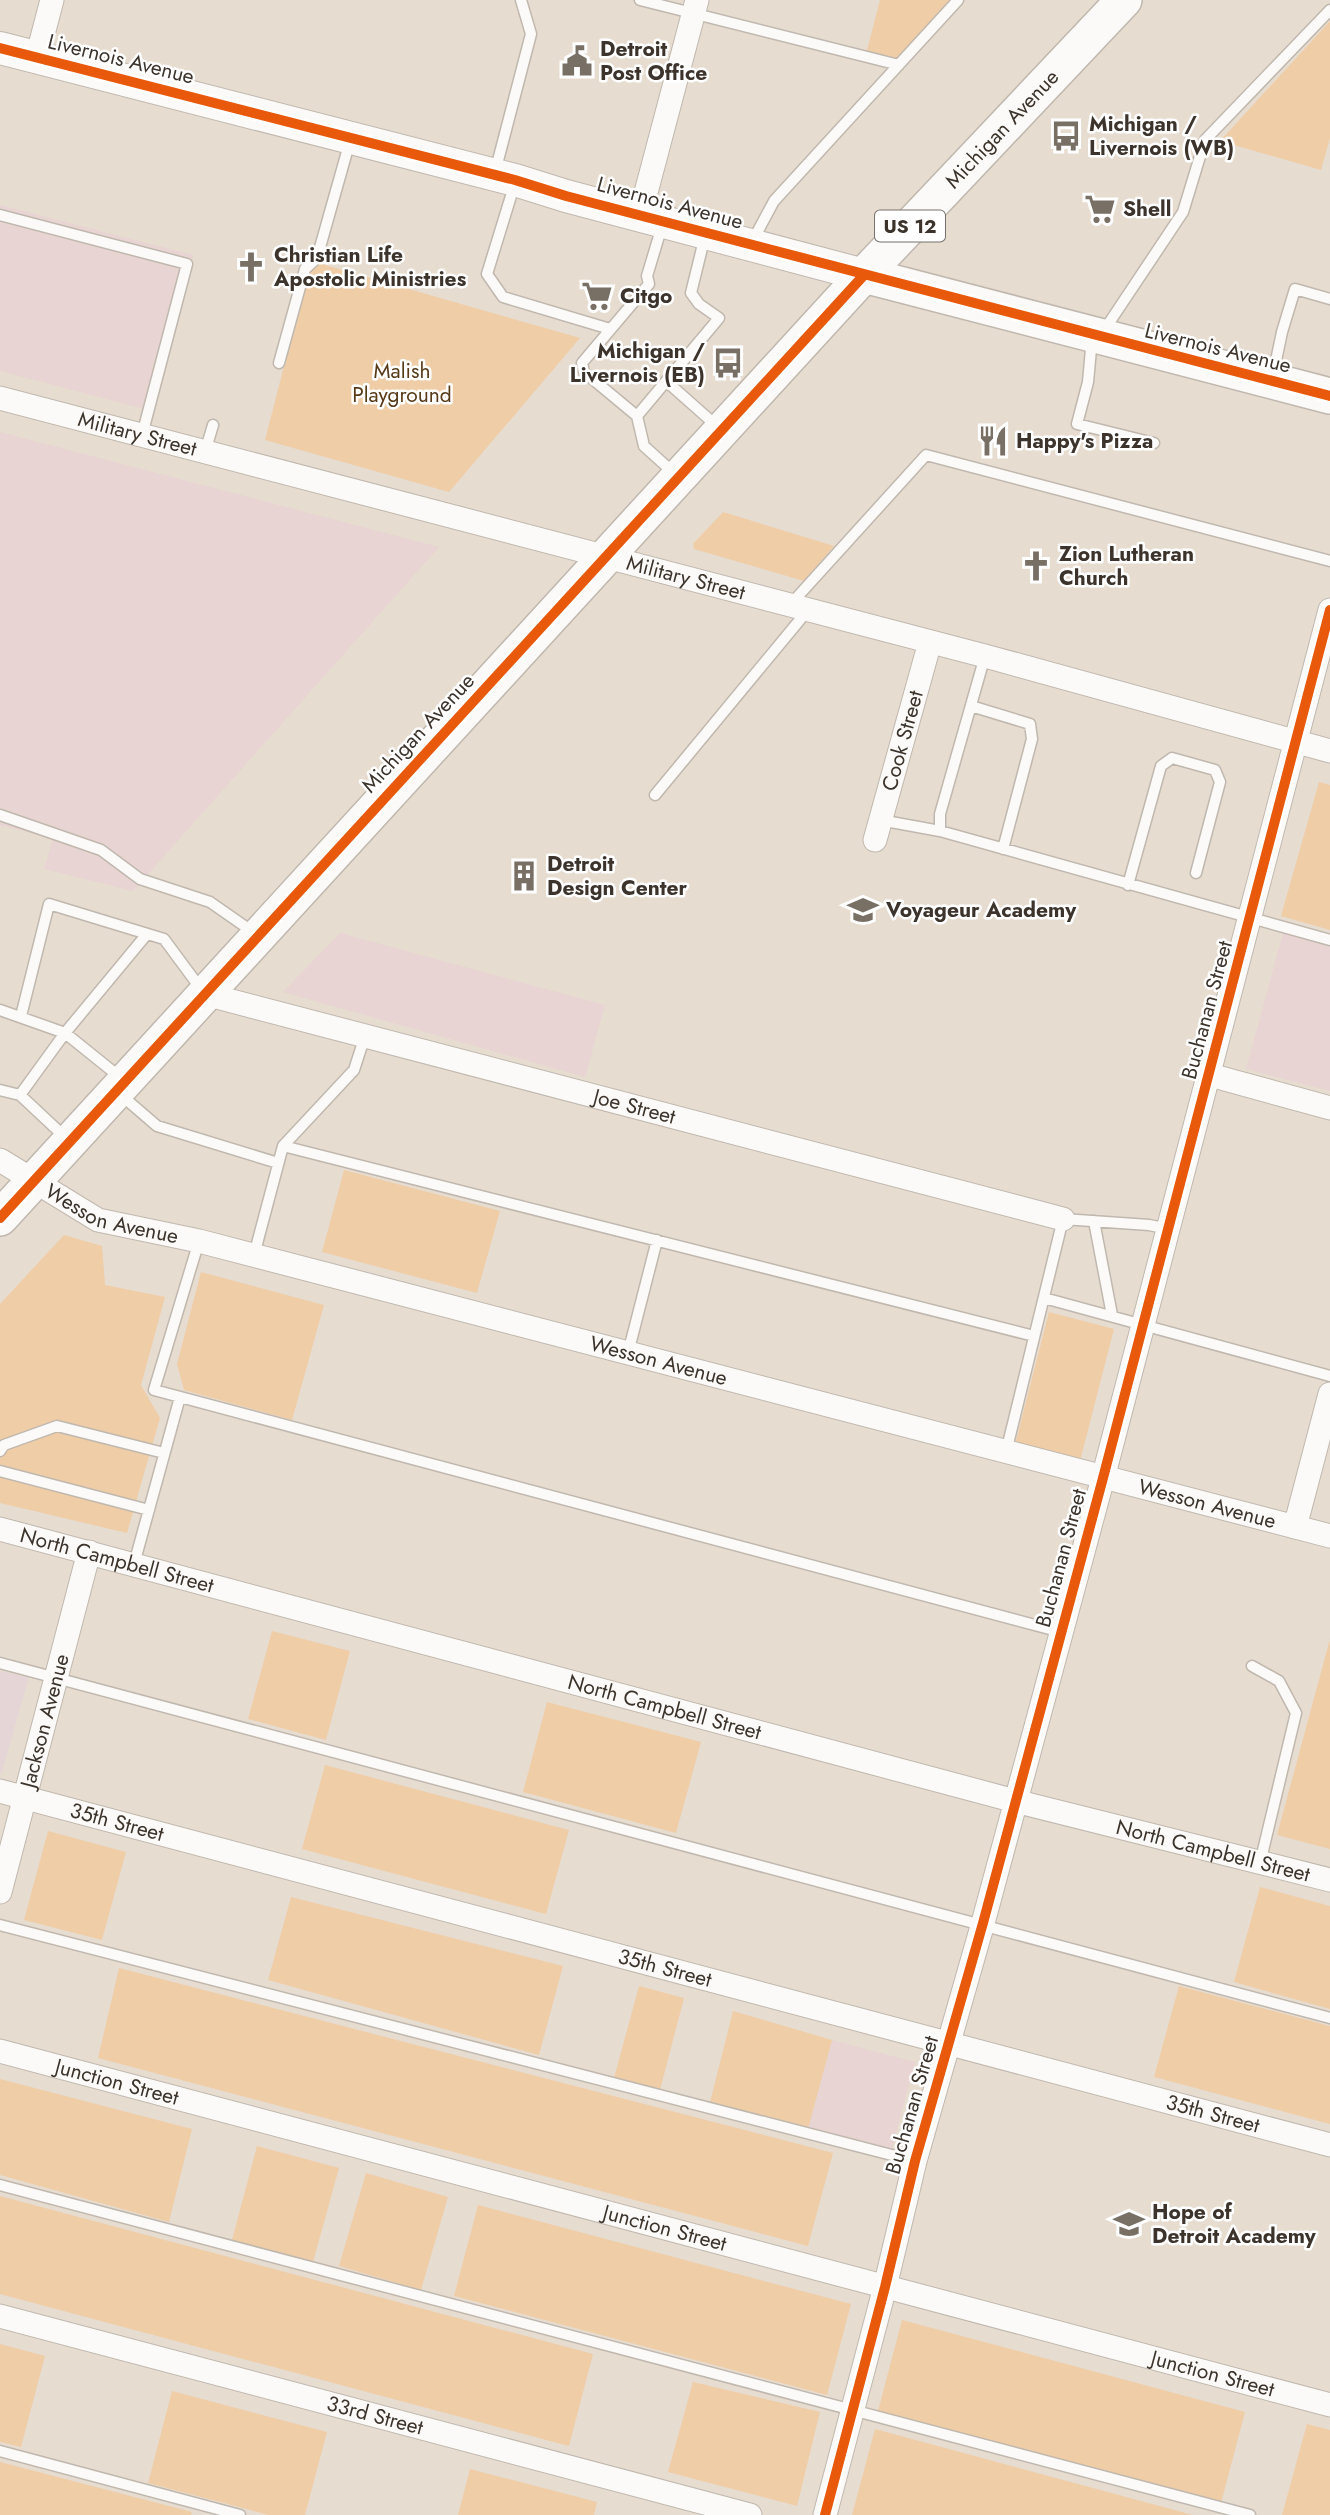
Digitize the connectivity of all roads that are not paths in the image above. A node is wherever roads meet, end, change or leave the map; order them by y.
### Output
1 (52, 0) edge
2 (520, 0) edge
3 (640, 0) edge
4 (958, 0) edge
5 (1124, 0) edge
6 (695, 7) edge
7 (1330, 10) edge
8 (0, 48) edge
9 (37, 57) junction
10 (899, 65) junction
11 (351, 138) junction
12 (505, 178) junction
13 (0, 215) edge
14 (652, 218) junction
15 (706, 233) junction
16 (751, 245) junction
17 (864, 275) junction
18 (1330, 299) edge
19 (610, 329) junction
20 (1096, 336) junction
21 (279, 363) dead end
22 (666, 381) junction
23 (1272, 382) junction
24 (1330, 396) edge
25 (0, 398) edge
26 (637, 416) junction
27 (213, 425) dead end
28 (722, 430) junction
29 (142, 435) junction
30 (1154, 443) dead end
31 (205, 452) junction
32 (678, 477) junction
33 (606, 557) junction
34 (1330, 561) edge
35 (799, 607) junction
36 (1330, 610) edge
37 (930, 642) junction
38 (985, 656) junction
39 (971, 706) junction
40 (1296, 742) junction
41 (1330, 751) edge
42 (655, 795) dead end
43 (0, 815) edge
44 (878, 830) joint
45 (940, 831) junction
46 (1003, 849) junction
47 (1196, 873) dead end
48 (1128, 885) junction
49 (1250, 920) junction
50 (147, 934) junction
51 (259, 936) junction
52 (1330, 940) edge
53 (205, 994) junction
54 (0, 1010) edge
55 (20, 1016) junction
56 (65, 1033) junction
57 (365, 1035) junction
58 (1210, 1075) junction
59 (121, 1086) junction
60 (0, 1090) edge
61 (20, 1096) junction
62 (1330, 1108) edge
63 (70, 1142) junction
64 (283, 1146) junction
65 (0, 1160) edge
66 (278, 1163) junction
67 (34, 1180) junction
68 (0, 1217) edge
69 (1063, 1219) junction
70 (1094, 1221) junction
71 (1169, 1229) junction
72 (657, 1240) junction
73 (199, 1241) junction
74 (254, 1255) junction
75 (1044, 1298) junction
76 (1112, 1315) junction
77 (1144, 1324) junction
78 (1034, 1336) junction
79 (628, 1353) junction
80 (1330, 1376) edge
81 (1330, 1394) edge
82 (180, 1397) junction
83 (0, 1451) edge
84 (1006, 1452) junction
85 (164, 1453) junction
86 (0, 1471) edge
87 (1103, 1478) junction
88 (149, 1510) junction
89 (1295, 1527) junction
90 (0, 1529) edge
91 (1330, 1536) edge
92 (89, 1552) junction
93 (134, 1564) junction
94 (1061, 1632) junction
95 (0, 1663) edge
96 (1252, 1667) dead end
97 (55, 1679) junction
98 (0, 1791) edge
99 (25, 1798) junction
100 (1014, 1801) junction
101 (1260, 1863) junction
102 (1330, 1880) edge
103 (0, 1892) edge
104 (983, 1923) junction
105 (0, 1925) edge
106 (1330, 2018) edge
107 (949, 2044) junction
108 (0, 2051) edge
109 (1330, 2145) edge
110 (915, 2161) junction
111 (0, 2185) edge
112 (885, 2287) junction
113 (0, 2316) edge
114 (1330, 2405) edge
115 (853, 2409) junction
116 (0, 2451) edge
117 (240, 2515) edge
118 (750, 2515) edge
119 (825, 2515) edge
120 (1250, 2515) edge

1 - 9 street
2 - 12 lane
3 - 6 lane
4 - 10 lane
5 - 17 main road, Michigan Avenue / US 12
6 - 10 lane
6 - 14 street
7 - 20 lane
8 - 9 main road, Livernois Avenue
9 - 11 main road, Livernois Avenue
10 - 16 lane
11 - 12 main road, Livernois Avenue
11 - 21 lane
12 - 14 main road, Livernois Avenue
12 - 19 lane
13 - 29 lane
14 - 15 main road, Livernois Avenue
14 - 19 lane
15 - 16 main road, Livernois Avenue
15 - 22 lane
16 - 17 main road, Livernois Avenue
17 - 20 main road, Livernois Avenue
17 - 28 main road, Michigan Avenue / US 12
18 - 23 lane
19 - 26 lane
20 - 23 main road, Livernois Avenue
20 - 30 lane
22 - 26 lane
22 - 28 lane
23 - 24 main road, Livernois Avenue
25 - 29 street, Military Street
26 - 32 lane
27 - 31 lane
28 - 32 main road, Michigan Avenue / US 12
29 - 31 street, Military Street
31 - 33 street, Military Street
32 - 33 main road, Michigan Avenue / US 12
33 - 35 street, Military Street
33 - 51 main road, Michigan Avenue / US 12
34 - 35 lane
35 - 37 street, Military Street
35 - 42 lane
36 - 40 street, Buchanan Street
37 - 38 street, Military Street
37 - 44 street, Cook Street
38 - 39 lane
38 - 40 street, Military Street
39 - 45 lane
39 - 46 lane
40 - 41 street, Military Street
40 - 49 street, Buchanan Street
43 - 51 lane
44 - 45 lane
45 - 46 lane
46 - 48 lane
47 - 48 lane
48 - 49 lane
49 - 52 lane
49 - 58 street, Buchanan Street
50 - 53 lane
50 - 55 lane
50 - 56 lane
51 - 53 main road, Michigan Avenue / US 12
53 - 57 street, Joe Street
53 - 59 main road, Michigan Avenue / US 12
54 - 55 lane
55 - 56 lane
56 - 59 lane
56 - 61 lane
57 - 64 lane
57 - 69 street, Joe Street
58 - 62 street
58 - 71 street, Buchanan Street
59 - 63 main road, Michigan Avenue / US 12
59 - 66 lane
60 - 61 lane
61 - 63 lane
63 - 67 main road, Michigan Avenue / US 12
64 - 66 lane
64 - 72 lane
65 - 67 street, Wesson Avenue
66 - 74 lane
67 - 68 main road, Michigan Avenue / US 12
67 - 73 street, Wesson Avenue
69 - 70 lane
69 - 75 lane
70 - 71 lane
70 - 76 lane
71 - 77 street, Buchanan Street
72 - 78 lane
72 - 79 lane
73 - 74 street, Wesson Avenue
73 - 82 lane
74 - 79 street, Wesson Avenue
75 - 76 lane
75 - 78 lane
76 - 77 lane
77 - 80 lane
77 - 87 street, Buchanan Street
78 - 84 lane
79 - 84 street, Wesson Avenue
81 - 89 street
82 - 85 lane
82 - 94 lane
83 - 85 lane
84 - 87 street, Wesson Avenue
85 - 88 lane
86 - 88 lane
87 - 89 street, Wesson Avenue
87 - 94 street, Buchanan Street
88 - 93 lane
89 - 91 street, Wesson Avenue
90 - 92 street, North Campbell Street
92 - 93 street, North Campbell Street
92 - 97 street, Jackson Avenue
93 - 100 street, North Campbell Street
94 - 100 street, Buchanan Street
95 - 97 lane
96 - 101 lane
97 - 99 street, Jackson Avenue
97 - 104 lane
98 - 99 street, 35th Street
99 - 103 street, Jackson Avenue
99 - 107 street, 35th Street
100 - 101 street, North Campbell Street
100 - 104 street, Buchanan Street
101 - 102 street, North Campbell Street
104 - 106 lane
104 - 107 street, Buchanan Street
105 - 110 lane
107 - 109 street, 35th Street
107 - 110 street, Buchanan Street
108 - 112 street, Junction Street
110 - 112 street, Buchanan Street
111 - 115 lane
112 - 114 street, Junction Street
112 - 115 street, Buchanan Street
113 - 118 street, 33rd Street
115 - 119 street, Buchanan Street
115 - 120 lane
116 - 117 lane

